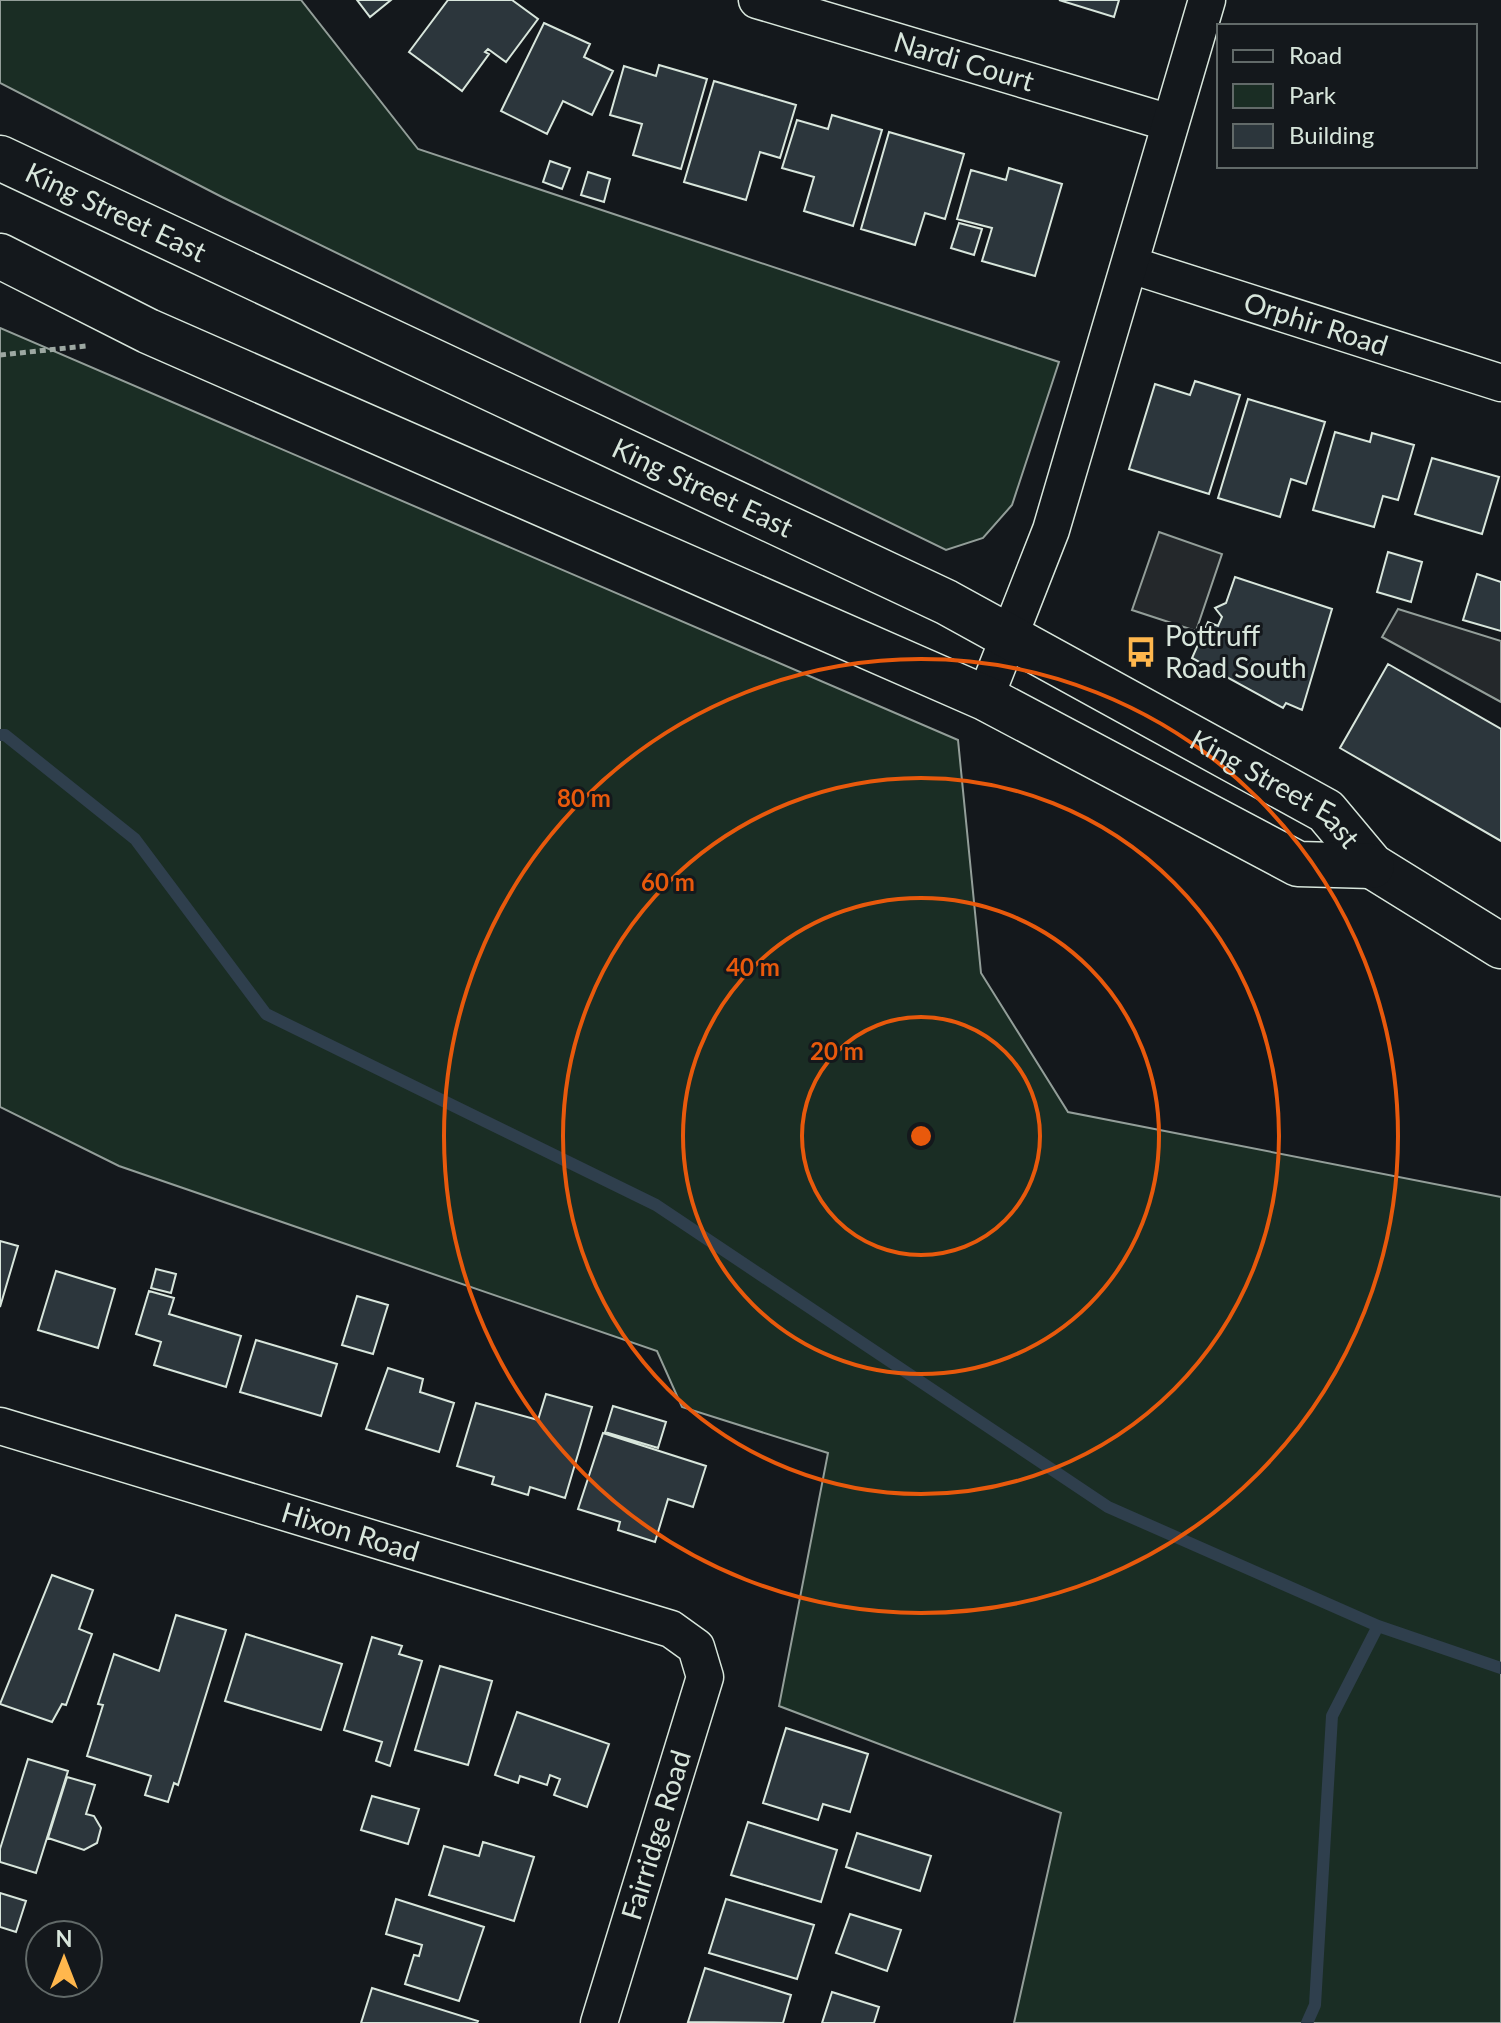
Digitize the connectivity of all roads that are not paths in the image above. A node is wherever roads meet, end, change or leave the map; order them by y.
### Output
1 (757, 0) edge
2 (1207, 0) edge
3 (1170, 123) junction
4 (0, 158) edge
5 (0, 256) edge
6 (1131, 265) junction
7 (1501, 383) edge
8 (1009, 636) junction
9 (985, 698) junction
10 (1372, 866) junction
11 (1501, 946) edge
12 (0, 1426) edge
13 (696, 1647) joint
14 (599, 2023) edge

1 - 3 street, Nardi Court
2 - 3 street
3 - 6 street
4 - 8 main road, King Street East
5 - 9 main road, King Street East
6 - 7 street, Orphir Road
6 - 8 street
8 - 9 street
8 - 10 main road, King Street East
9 - 10 main road, King Street East
10 - 11 main road, King Street East
12 - 13 street, Hixon Road
13 - 14 street, Fairridge Road

